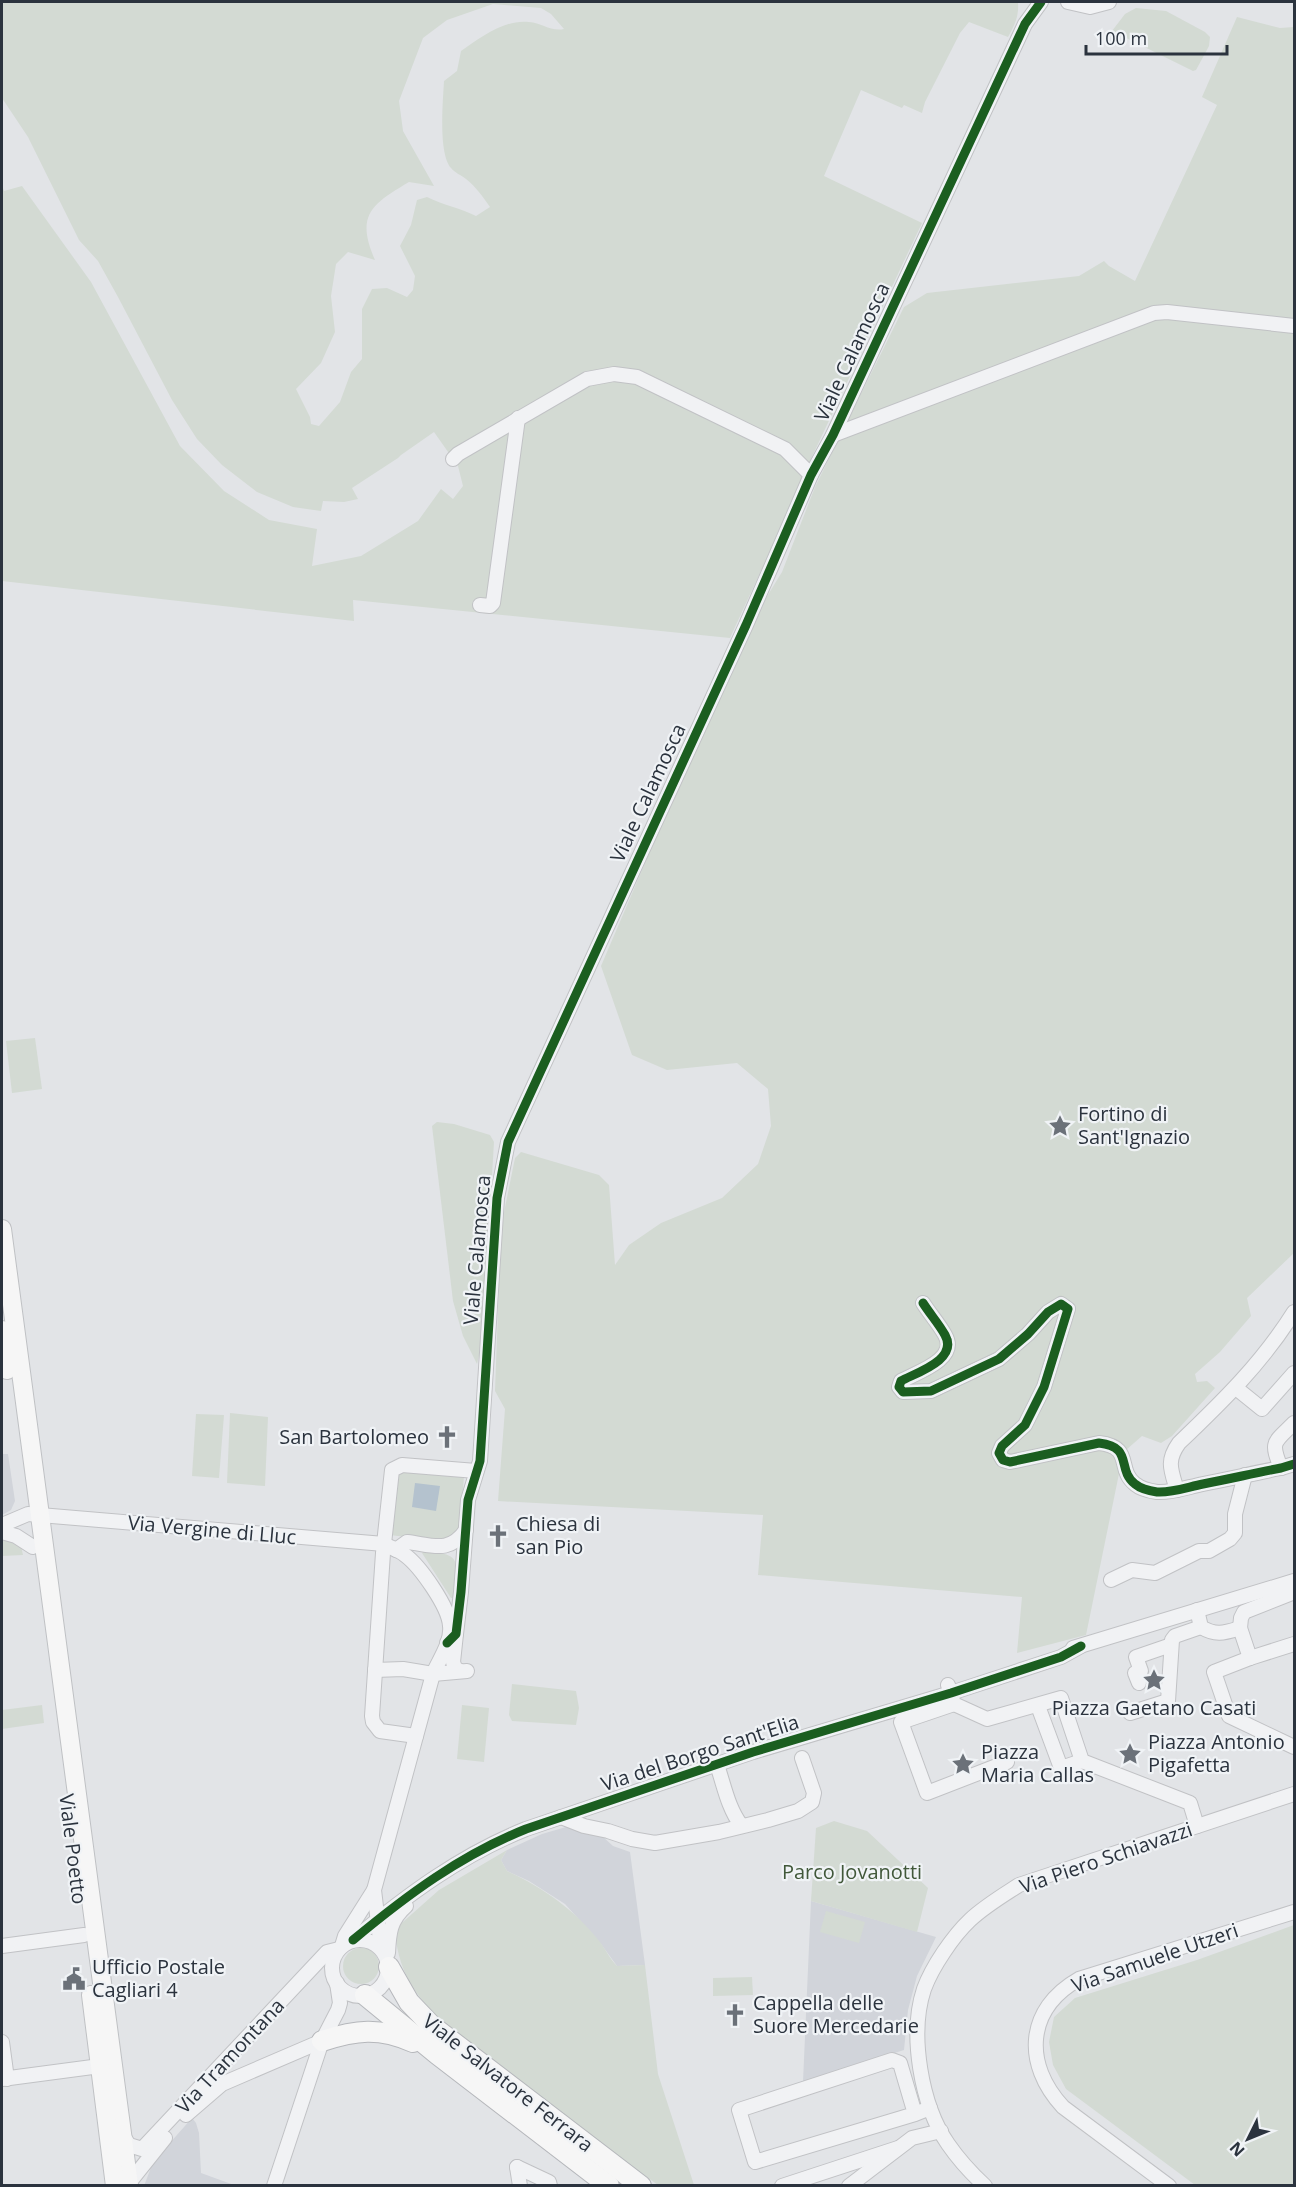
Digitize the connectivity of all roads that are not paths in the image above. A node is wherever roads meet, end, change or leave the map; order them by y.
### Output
1 (1041, 2) edge
2 (1068, 2) edge
3 (1109, 2) edge
4 (1294, 326) edge
5 (518, 418) junction
6 (833, 435) junction
7 (453, 459) dead end
8 (811, 475) junction
9 (480, 605) dead end
10 (2, 1229) edge
11 (923, 1303) dead end
12 (1294, 1312) edge
13 (2, 1330) edge
14 (1294, 1373) edge
15 (1236, 1388) junction
16 (1294, 1423) edge
17 (1294, 1464) edge
18 (1281, 1468) junction
19 (476, 1471) junction
20 (1245, 1475) junction
21 (1177, 1490) junction
22 (34, 1514) junction
23 (2, 1525) edge
24 (466, 1530) junction
25 (2, 1532) edge
26 (33, 1547) junction
27 (390, 1547) junction
28 (1294, 1572) edge
29 (1111, 1580) dead end
30 (1293, 1587) edge
31 (1202, 1608) junction
32 (1201, 1627) junction
33 (1240, 1628) junction
34 (451, 1638) junction
35 (1294, 1644) edge
36 (1171, 1645) junction
37 (1250, 1658) junction
38 (375, 1670) junction
39 (433, 1674) junction
40 (1139, 1683) dead end
41 (951, 1694) junction
42 (1038, 1706) junction
43 (1130, 1713) dead end
44 (899, 1716) junction
45 (416, 1736) junction
46 (1291, 1744) edge
47 (753, 1752) junction
48 (802, 1758) dead end
49 (1082, 1761) junction
50 (1007, 1762) dead end
51 (717, 1765) junction
52 (1294, 1794) edge
53 (595, 1806) junction
54 (561, 1817) junction
55 (741, 1826) junction
56 (1197, 1826) junction
57 (608, 1830) junction
58 (440, 1874) junction
59 (374, 1890) junction
60 (400, 1903) junction
61 (1294, 1912) edge
62 (378, 1920) junction
63 (84, 1935) junction
64 (345, 1945) junction
65 (2, 1946) edge
66 (386, 1958) junction
67 (337, 1983) junction
68 (364, 1996) junction
69 (326, 2034) junction
70 (2, 2042) edge
71 (437, 2054) junction
72 (289, 2055) junction
73 (227, 2060) junction
74 (100, 2066) junction
75 (312, 2074) junction
76 (238, 2076) junction
77 (4, 2079) edge
78 (930, 2108) junction
79 (915, 2114) junction
80 (941, 2131) junction
81 (122, 2134) junction
82 (898, 2148) junction
83 (124, 2185) edge
84 (274, 2186) edge
85 (520, 2186) edge
86 (550, 2186) edge
87 (609, 2186) edge
88 (641, 2186) edge
89 (782, 2186) edge
90 (849, 2186) edge
91 (985, 2186) edge
92 (1169, 2186) edge

1 - 6 street, Viale Calamosca
2 - 3 street
4 - 6 street, Viale Calamosca
5 - 7 street
5 - 8 street
5 - 9 street
6 - 8 street, Viale Calamosca
8 - 19 street, Viale Calamosca
10 - 22 main road, Viale Poetto
11 - 21 street
12 - 15 street
13 - 22 main road, Viale Poetto
14 - 15 street
15 - 21 street
16 - 18 street
17 - 18 street
18 - 20 street
19 - 24 street, Viale Calamosca
19 - 27 street
20 - 21 street
20 - 29 street
22 - 23 street
22 - 26 main road, Viale Poetto
22 - 27 street, Via Vergine di Lluc
22 - 81 main road, Viale Poetto
24 - 27 street, Via Vergine di Lluc
24 - 34 street, Viale Calamosca
25 - 26 street
26 - 63 main road, Viale Poetto
27 - 34 street
27 - 38 street
28 - 31 street, Via del Borgo Sant'Elia
30 - 31 street, Via del Borgo Sant'Elia
30 - 33 street
31 - 32 street
31 - 41 street, Via del Borgo Sant'Elia
32 - 33 street
32 - 36 street
33 - 37 street
34 - 39 street
34 - 39 street
35 - 37 street
36 - 40 street
36 - 43 street
37 - 46 street
38 - 39 street
38 - 45 street
39 - 45 street
41 - 42 street
41 - 44 street
41 - 47 street, Via del Borgo Sant'Elia
42 - 49 street
42 - 49 street
44 - 47 street, Via del Borgo Sant'Elia
44 - 50 street
45 - 59 street
47 - 51 street, Via del Borgo Sant'Elia
48 - 55 street, Via del Borgo Sant'Elia
49 - 56 street
51 - 53 street, Via del Borgo Sant'Elia
51 - 55 street, Via del Borgo Sant'Elia
52 - 56 street, Via Piero Schiavazzi
53 - 54 street, Via del Borgo Sant'Elia
53 - 57 street, Via del Borgo Sant'Elia
54 - 57 street, Via del Borgo Sant'Elia
54 - 58 street, Via del Borgo Sant'Elia
55 - 57 street, Via del Borgo Sant'Elia
56 - 78 street, Via Piero Schiavazzi
58 - 60 street, Via del Borgo Sant'Elia
58 - 66 street, Via del Borgo Sant'Elia
59 - 60 street
59 - 62 street
59 - 64 street
60 - 62 street, Via del Borgo Sant'Elia
61 - 92 street, Via Samuele Utzeri
62 - 64 street, Via del Borgo Sant'Elia
62 - 66 street
63 - 65 street
63 - 74 main road, Viale Poetto
64 - 66 street
64 - 67 street
64 - 73 street, Via Tramontana
66 - 68 street
66 - 88 highway, Viale Salvatore Ferrara
67 - 68 street
67 - 69 street
68 - 69 street
68 - 71 highway, Viale Salvatore Ferrara
69 - 71 highway
69 - 72 street, Via Tramontana
69 - 75 street
70 - 77 street
71 - 87 highway, Viale Salvatore Ferrara
72 - 75 street
72 - 76 street, Via Tramontana
73 - 76 street
73 - 81 street, Via Tramontana
74 - 77 street
74 - 83 main road, Viale Poetto
75 - 84 street
76 - 83 street, Via Tramontana
78 - 79 street
78 - 80 street, Via Piero Schiavazzi
79 - 79 street
80 - 82 street
80 - 91 street, Via Piero Schiavazzi
81 - 83 main road, Viale Poetto
82 - 89 street
82 - 90 street
85 - 86 street

